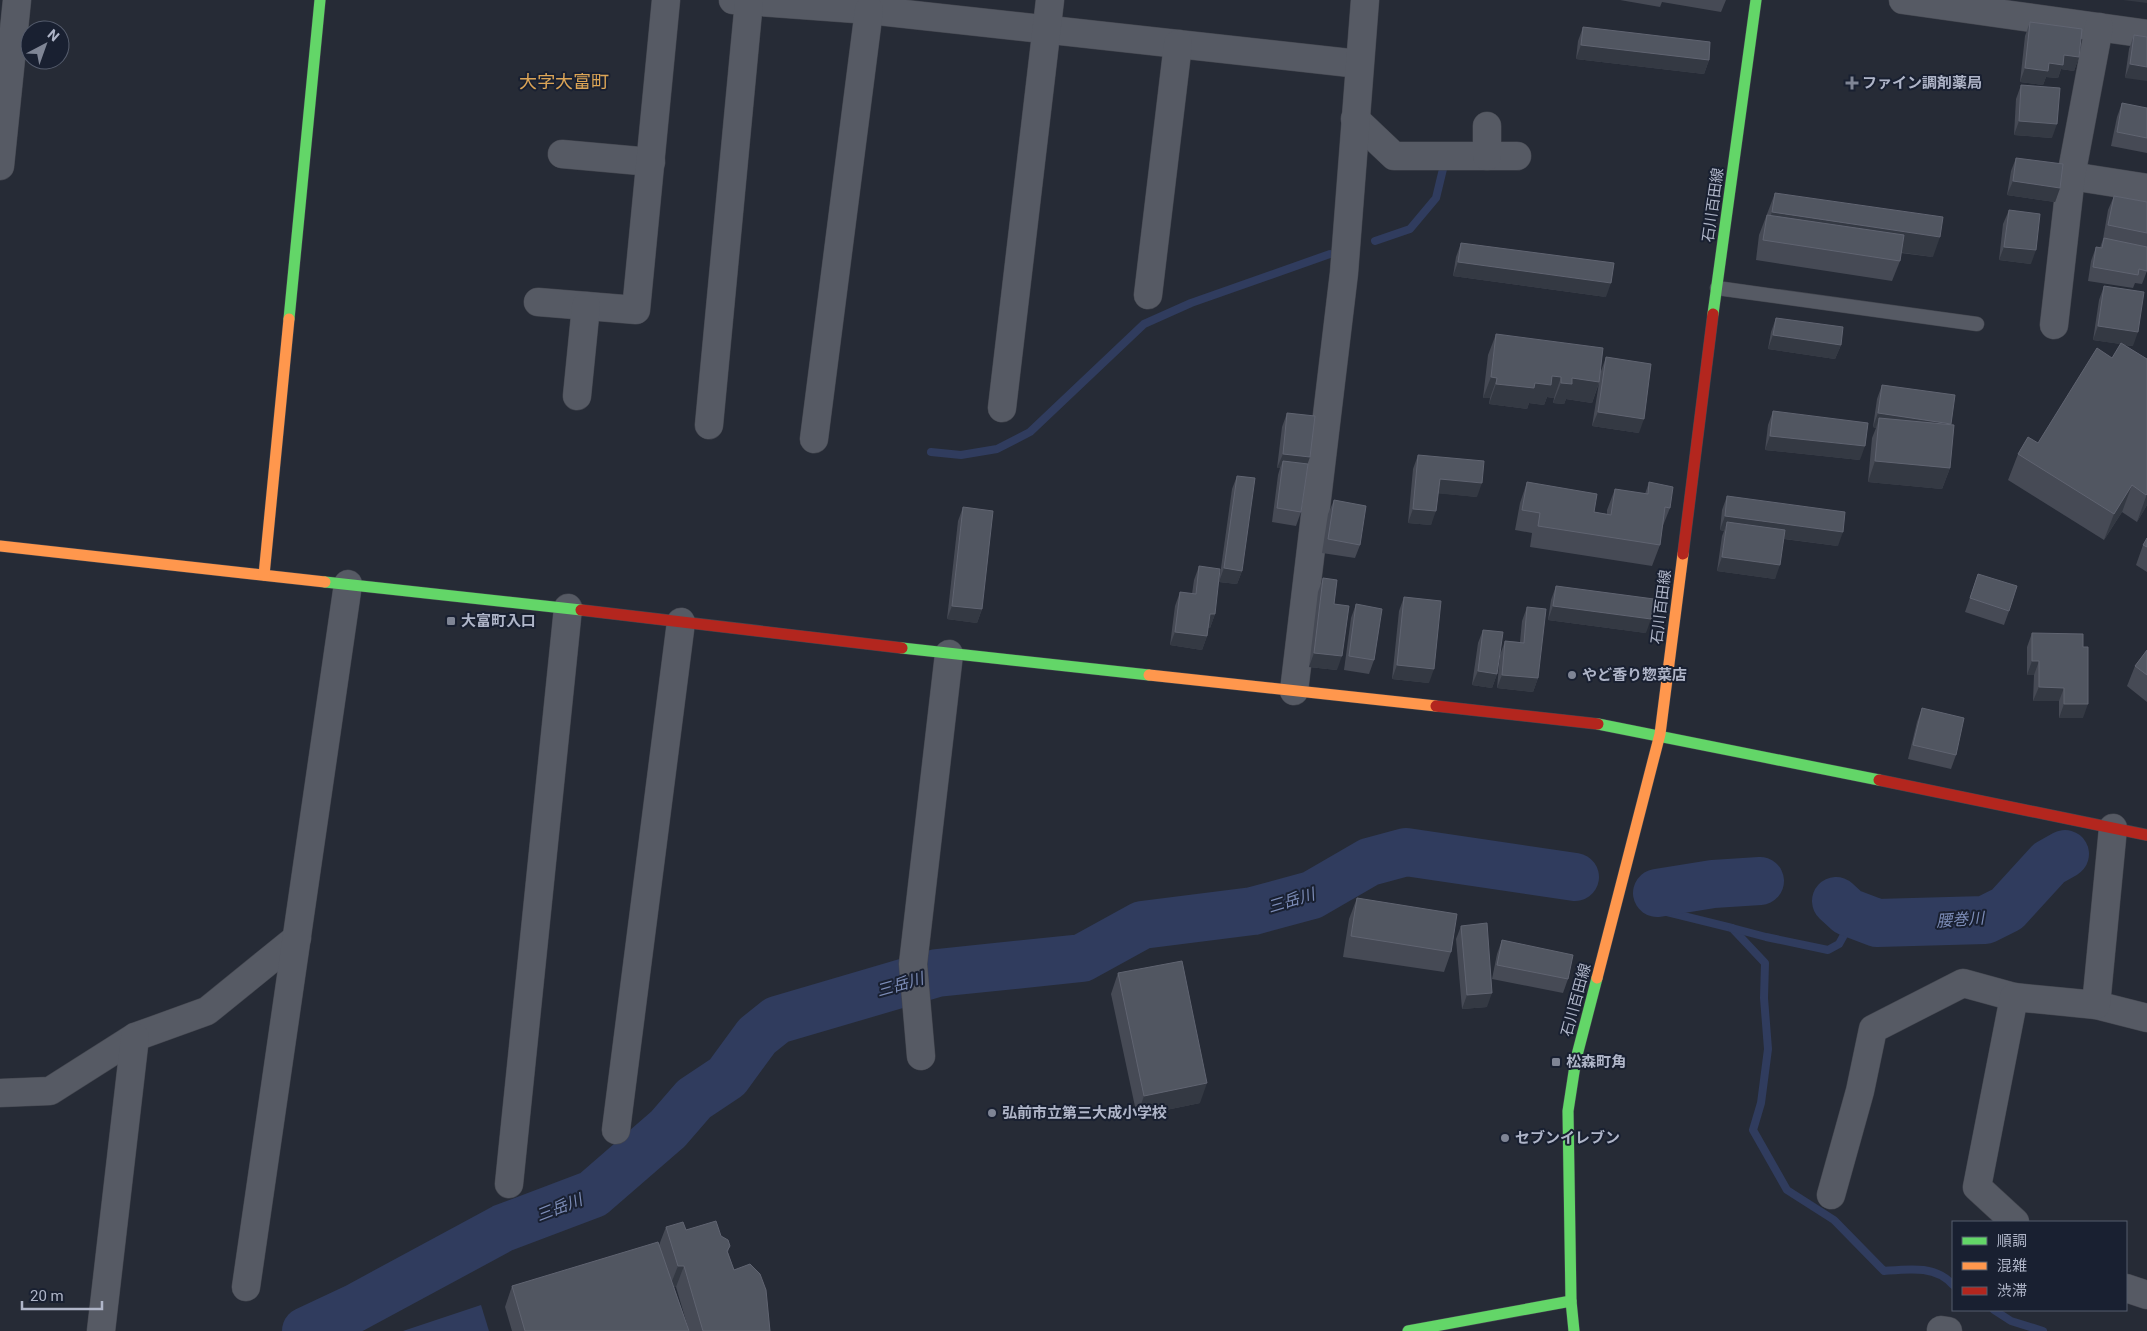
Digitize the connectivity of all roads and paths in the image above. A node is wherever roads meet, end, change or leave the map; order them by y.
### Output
1 (17, 0) edge
2 (320, 0) edge
3 (666, 0) edge
4 (1050, 0) edge
5 (1365, 0) edge
6 (1756, 0) edge
7 (1903, 0) edge
8 (755, 1) edge
9 (2002, 7) edge
10 (869, 10) junction
11 (2099, 27) junction
12 (1046, 29) junction
13 (2147, 34) edge
14 (1178, 44) junction
15 (1359, 64) junction
16 (1355, 119) junction
17 (1487, 126) dead end
18 (562, 154) dead end
19 (1487, 156) junction
20 (1517, 156) dead end
21 (650, 162) junction
22 (0, 166) edge
23 (2071, 176) junction
24 (2147, 188) edge
25 (1717, 288) junction
26 (1148, 295) dead end
27 (538, 302) dead end
28 (586, 306) junction
29 (1977, 324) dead end
30 (2054, 325) dead end
31 (578, 396) dead end
32 (1002, 408) dead end
33 (709, 426) dead end
34 (814, 439) dead end
35 (0, 546) edge
36 (264, 575) junction
37 (348, 584) junction
38 (568, 608) junction
39 (681, 622) junction
40 (950, 654) junction
41 (1294, 691) junction
42 (1660, 734) junction
43 (2114, 828) junction
44 (2147, 835) edge
45 (297, 938) junction
46 (2014, 997) junction
47 (2096, 1006) junction
48 (2147, 1018) edge
49 (135, 1037) junction
50 (922, 1056) dead end
51 (0, 1093) edge
52 (616, 1130) dead end
53 (509, 1184) dead end
54 (1831, 1195) dead end
55 (2014, 1221) edge
56 (246, 1287) dead end
57 (2127, 1288) edge
58 (2147, 1295) edge
59 (1571, 1301) junction
60 (101, 1331) edge
61 (1408, 1331) edge
62 (1574, 1331) edge

1 - 22 street
2 - 36 street
3 - 21 street
4 - 12 street
5 - 15 street
6 - 25 street, 石川百田線
7 - 9 street
8 - 10 street
8 - 33 street
9 - 11 street
10 - 12 street
10 - 34 street
11 - 13 street
11 - 23 street
12 - 14 street
12 - 32 street
14 - 15 street
14 - 26 street
15 - 16 street
16 - 19 street
16 - 41 street
17 - 19 street
18 - 21 street
19 - 20 street
21 - 28 street
23 - 24 street
23 - 30 street
25 - 29 lane
25 - 42 street, 石川百田線
27 - 28 street
28 - 31 street
35 - 36 street
36 - 37 street
37 - 38 street
37 - 45 street
38 - 39 street
38 - 53 street
39 - 40 street
39 - 52 street
40 - 41 street
40 - 50 street
41 - 42 street
42 - 43 street
42 - 59 street, 石川百田線
43 - 44 street
43 - 47 street
45 - 49 street
45 - 56 street
46 - 47 street
46 - 54 street
46 - 55 street
47 - 48 street
49 - 51 street
49 - 60 street
57 - 58 street
59 - 61 street
59 - 62 street, 石川百田線

